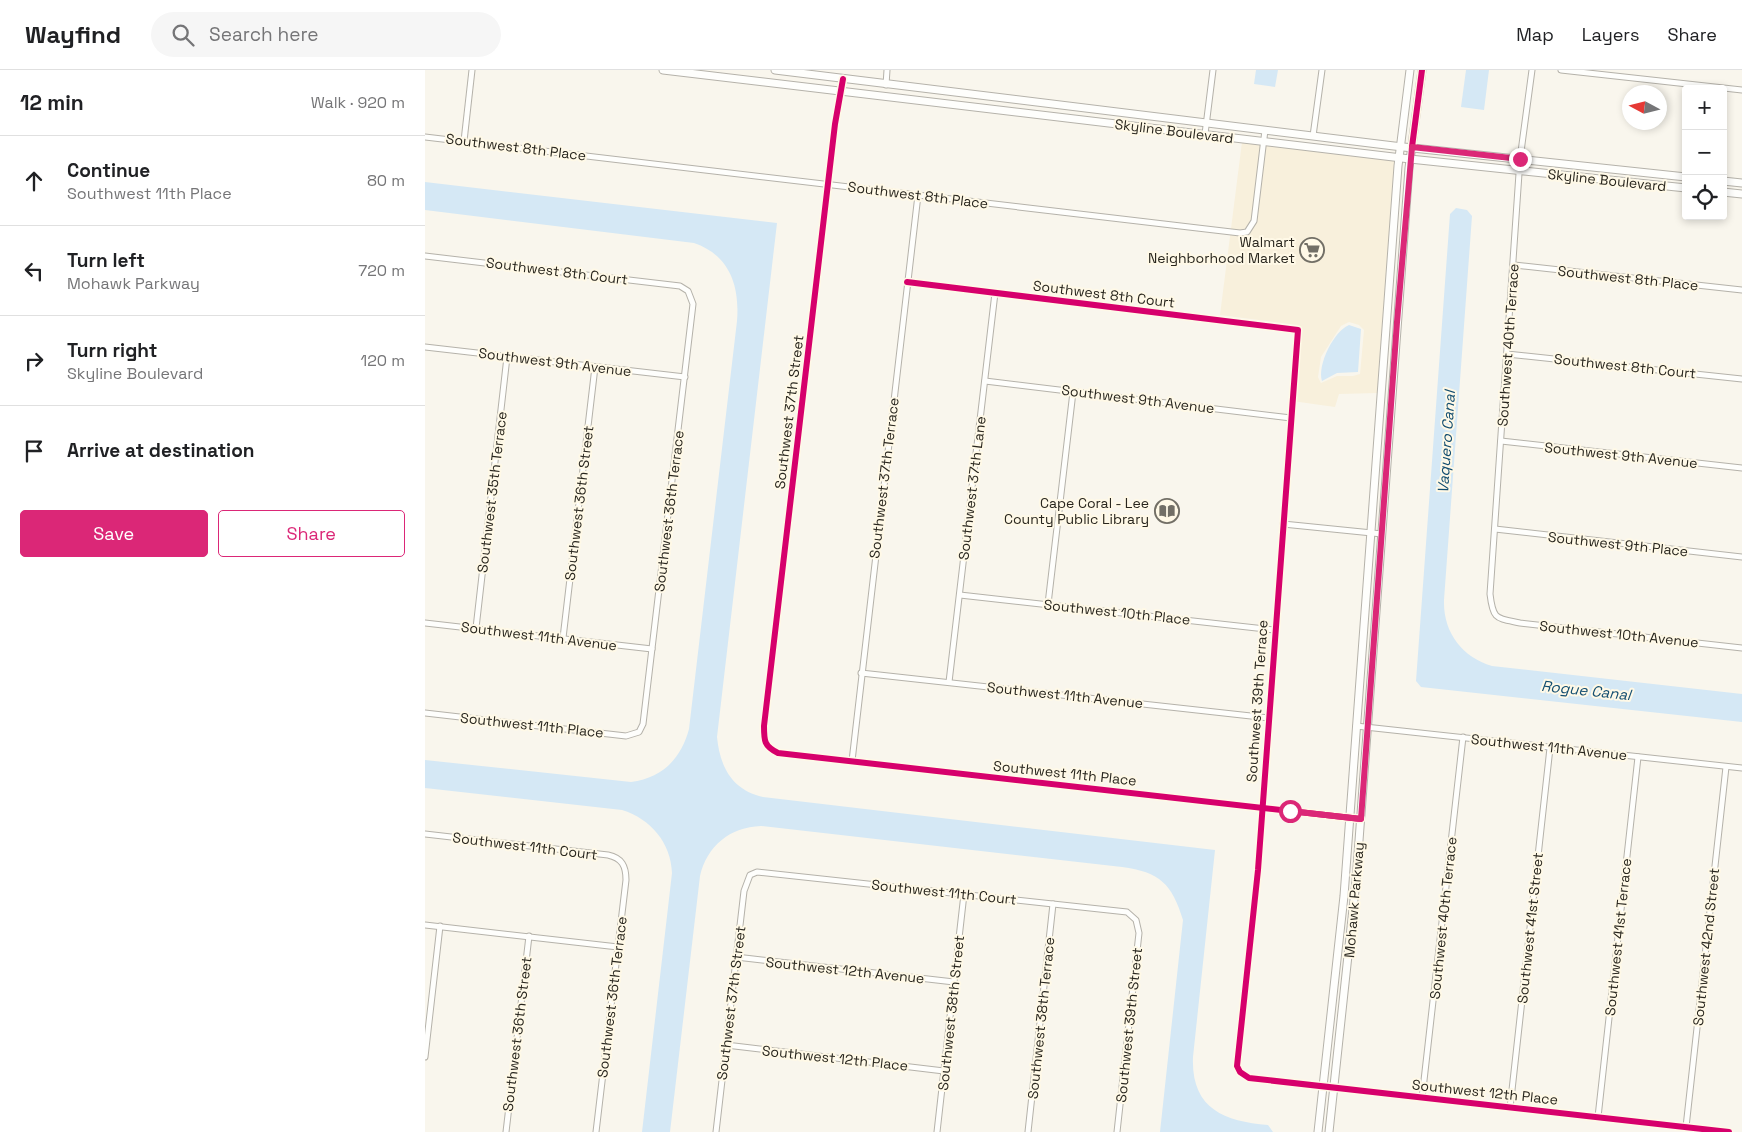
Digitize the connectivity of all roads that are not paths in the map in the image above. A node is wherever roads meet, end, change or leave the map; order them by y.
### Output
1 (472, 70) edge
2 (663, 70) edge
3 (668, 70) edge
4 (775, 70) edge
5 (887, 70) edge
6 (1213, 70) edge
7 (1322, 70) edge
8 (1410, 70) edge
9 (1422, 70) edge
10 (1533, 70) edge
11 (1561, 70) edge
12 (843, 79) junction
13 (886, 85) junction
14 (1742, 90) edge
15 (841, 91) junction
16 (1206, 123) junction
17 (1265, 130) junction
18 (1205, 134) junction
19 (1313, 136) junction
20 (425, 137) edge
21 (464, 141) junction
22 (1264, 141) junction
23 (1400, 146) junction
24 (1412, 147) junction
25 (1399, 157) junction
26 (1410, 159) junction
27 (1520, 159) junction
28 (1520, 171) junction
29 (1682, 177) edge
30 (1727, 181) edge
31 (1742, 183) edge
32 (828, 184) junction
33 (1682, 188) edge
34 (1727, 192) edge
35 (1742, 194) edge
36 (918, 195) junction
37 (425, 256) edge
38 (1514, 265) junction
39 (907, 282) junction
40 (688, 290) joint
41 (1742, 290) edge
42 (995, 293) junction
43 (1297, 330) joint
44 (425, 347) edge
45 (1507, 354) junction
46 (507, 357) junction
47 (595, 367) junction
48 (685, 377) junction
49 (1742, 379) edge
50 (985, 381) junction
51 (1073, 392) junction
52 (1291, 418) junction
53 (1501, 441) junction
54 (1742, 468) edge
55 (1283, 524) junction
56 (1495, 529) junction
57 (1371, 533) junction
58 (1382, 534) junction
59 (1742, 557) edge
60 (960, 595) junction
61 (1047, 604) junction
62 (1497, 619) joint
63 (425, 623) edge
64 (476, 628) junction
65 (1275, 630) junction
66 (563, 638) junction
67 (652, 648) junction
68 (1742, 648) edge
69 (861, 673) junction
70 (949, 682) junction
71 (425, 713) edge
72 (1269, 718) junction
73 (1356, 726) junction
74 (1368, 728) junction
75 (639, 732) joint
76 (1463, 737) junction
77 (767, 748) joint
78 (1550, 748) junction
79 (1638, 757) junction
80 (851, 762) junction
81 (1726, 767) junction
82 (1742, 768) edge
83 (1262, 808) junction
84 (1349, 818) junction
85 (1361, 819) junction
86 (425, 834) edge
87 (623, 863) joint
88 (750, 874) joint
89 (964, 894) junction
90 (1053, 904) junction
91 (1137, 920) joint
92 (425, 924) edge
93 (441, 926) junction
94 (529, 936) junction
95 (618, 947) junction
96 (736, 957) junction
97 (954, 982) junction
98 (726, 1045) junction
99 (425, 1058) edge
100 (944, 1070) junction
101 (1240, 1072) joint
102 (1322, 1087) junction
103 (1334, 1088) junction
104 (1422, 1098) junction
105 (1510, 1108) junction
106 (1598, 1117) junction
107 (1686, 1127) junction
108 (506, 1132) edge
109 (596, 1132) edge
110 (716, 1132) edge
111 (937, 1132) edge
112 (1028, 1132) edge
113 (1117, 1132) edge
114 (1318, 1132) edge
115 (1329, 1132) edge
116 (1729, 1132) edge

1 - 21 street
2 - 3 street, Skyline Boulevard
3 - 15 street, Skyline Boulevard
4 - 12 street, Skyline Boulevard
5 - 13 street
6 - 16 street
7 - 19 street
8 - 23 street, Mohawk Parkway
9 - 24 street, Mohawk Parkway
10 - 27 street, Southwest 40th Terrace
11 - 14 street
12 - 13 street, Skyline Boulevard
12 - 15 street, Southwest 37th Street
13 - 16 street, Skyline Boulevard
15 - 18 street, Skyline Boulevard
15 - 32 street, Southwest 37th Street
16 - 17 street, Skyline Boulevard
16 - 18 street
17 - 19 street, Skyline Boulevard
17 - 22 street, Southwest 8th Place
18 - 22 street, Skyline Boulevard
19 - 23 street, Skyline Boulevard
20 - 21 street, Southwest 8th Place
21 - 32 street, Southwest 8th Place
22 - 25 street, Skyline Boulevard
22 - 36 street, Southwest 8th Place
23 - 24 street, Skyline Boulevard
23 - 25 street, Mohawk Parkway
24 - 26 street, Mohawk Parkway
24 - 27 street, Skyline Boulevard
25 - 26 street, Skyline Boulevard
25 - 57 street, Mohawk Parkway
26 - 28 street, Skyline Boulevard
26 - 58 street, Mohawk Parkway
27 - 28 street, Southwest 40th Terrace
27 - 29 street, Skyline Boulevard
28 - 33 street, Skyline Boulevard
28 - 38 street, Southwest 40th Terrace
30 - 31 street
32 - 36 street, Southwest 8th Place
32 - 77 street, Southwest 37th Street
34 - 35 street
36 - 39 street, Southwest 37th Terrace
37 - 40 street, Southwest 8th Court
38 - 41 street, Southwest 8th Place
38 - 45 street, Southwest 40th Terrace
39 - 42 street, Southwest 8th Court
39 - 69 street, Southwest 37th Terrace
40 - 48 street, Southwest 36th Terrace
42 - 43 street, Southwest 8th Court
42 - 50 street, Southwest 37th Lane
43 - 52 street, Southwest 39th Terrace
44 - 46 street, Southwest 9th Avenue
45 - 49 street, Southwest 8th Court
45 - 53 street, Southwest 40th Terrace
46 - 47 street, Southwest 9th Avenue
46 - 64 street, Southwest 35th Terrace
47 - 48 street, Southwest 9th Avenue
47 - 66 street, Southwest 36th Street
48 - 67 street, Southwest 36th Terrace
50 - 51 street, Southwest 9th Avenue
50 - 60 street, Southwest 37th Lane
51 - 52 street, Southwest 9th Avenue
51 - 61 street
52 - 55 street, Southwest 39th Terrace
53 - 54 street, Southwest 9th Avenue
53 - 56 street, Southwest 40th Terrace
55 - 57 street
55 - 65 street, Southwest 39th Terrace
56 - 59 street, Southwest 9th Place
56 - 62 street, Southwest 40th Terrace
57 - 58 street
57 - 73 street, Mohawk Parkway
58 - 74 street, Mohawk Parkway
60 - 61 street, Southwest 10th Place
60 - 70 street, Southwest 37th Lane
61 - 65 street, Southwest 10th Place
62 - 68 street, Southwest 10th Avenue
63 - 64 street, Southwest 11th Avenue
64 - 66 street, Southwest 11th Avenue
65 - 72 street, Southwest 39th Terrace
66 - 67 street, Southwest 11th Avenue
67 - 75 street, Southwest 36th Terrace
69 - 70 street, Southwest 11th Avenue
69 - 80 street, Southwest 37th Terrace
70 - 72 street, Southwest 11th Avenue
71 - 75 street, Southwest 11th Place
72 - 83 street, Southwest 39th Terrace
73 - 74 street, Southwest 11th Avenue
73 - 84 street, Mohawk Parkway
74 - 76 street, Southwest 11th Avenue
74 - 85 street, Mohawk Parkway
76 - 78 street, Southwest 11th Avenue
76 - 104 street, Southwest 40th Terrace
77 - 80 street, Southwest 11th Place
78 - 79 street, Southwest 11th Avenue
78 - 105 street, Southwest 41st Street
79 - 81 street, Southwest 11th Avenue
79 - 106 street, Southwest 41st Terrace
80 - 83 street, Southwest 11th Place
81 - 82 street, Southwest 11th Avenue
81 - 107 street, Southwest 42nd Street
83 - 84 street, Southwest 11th Place
83 - 101 street, Southwest 39th Terrace
84 - 85 street, Southwest 11th Place
84 - 102 street, Mohawk Parkway
85 - 103 street, Mohawk Parkway
86 - 87 street, Southwest 11th Court
87 - 95 street, Southwest 36th Terrace
88 - 89 street, Southwest 11th Court
88 - 96 street, Southwest 37th Street
89 - 90 street, Southwest 11th Court
89 - 97 street, Southwest 38th Street
90 - 91 street, Southwest 11th Court
90 - 112 street, Southwest 38th Terrace
91 - 113 street, Southwest 39th Street
92 - 93 street
93 - 94 street
93 - 99 street
94 - 95 street
94 - 108 street, Southwest 36th Street
95 - 109 street, Southwest 36th Terrace
96 - 97 street, Southwest 12th Avenue
96 - 98 street, Southwest 37th Street
97 - 100 street, Southwest 38th Street
98 - 100 street, Southwest 12th Place
98 - 110 street, Southwest 37th Street
100 - 111 street, Southwest 38th Street
101 - 102 street, Southwest 12th Place
102 - 103 street, Southwest 12th Place
102 - 114 street, Mohawk Parkway
103 - 104 street, Southwest 12th Place
103 - 115 street, Mohawk Parkway
104 - 105 street, Southwest 12th Place
105 - 106 street, Southwest 12th Place
106 - 107 street, Southwest 12th Place
107 - 116 street, Southwest 12th Place

